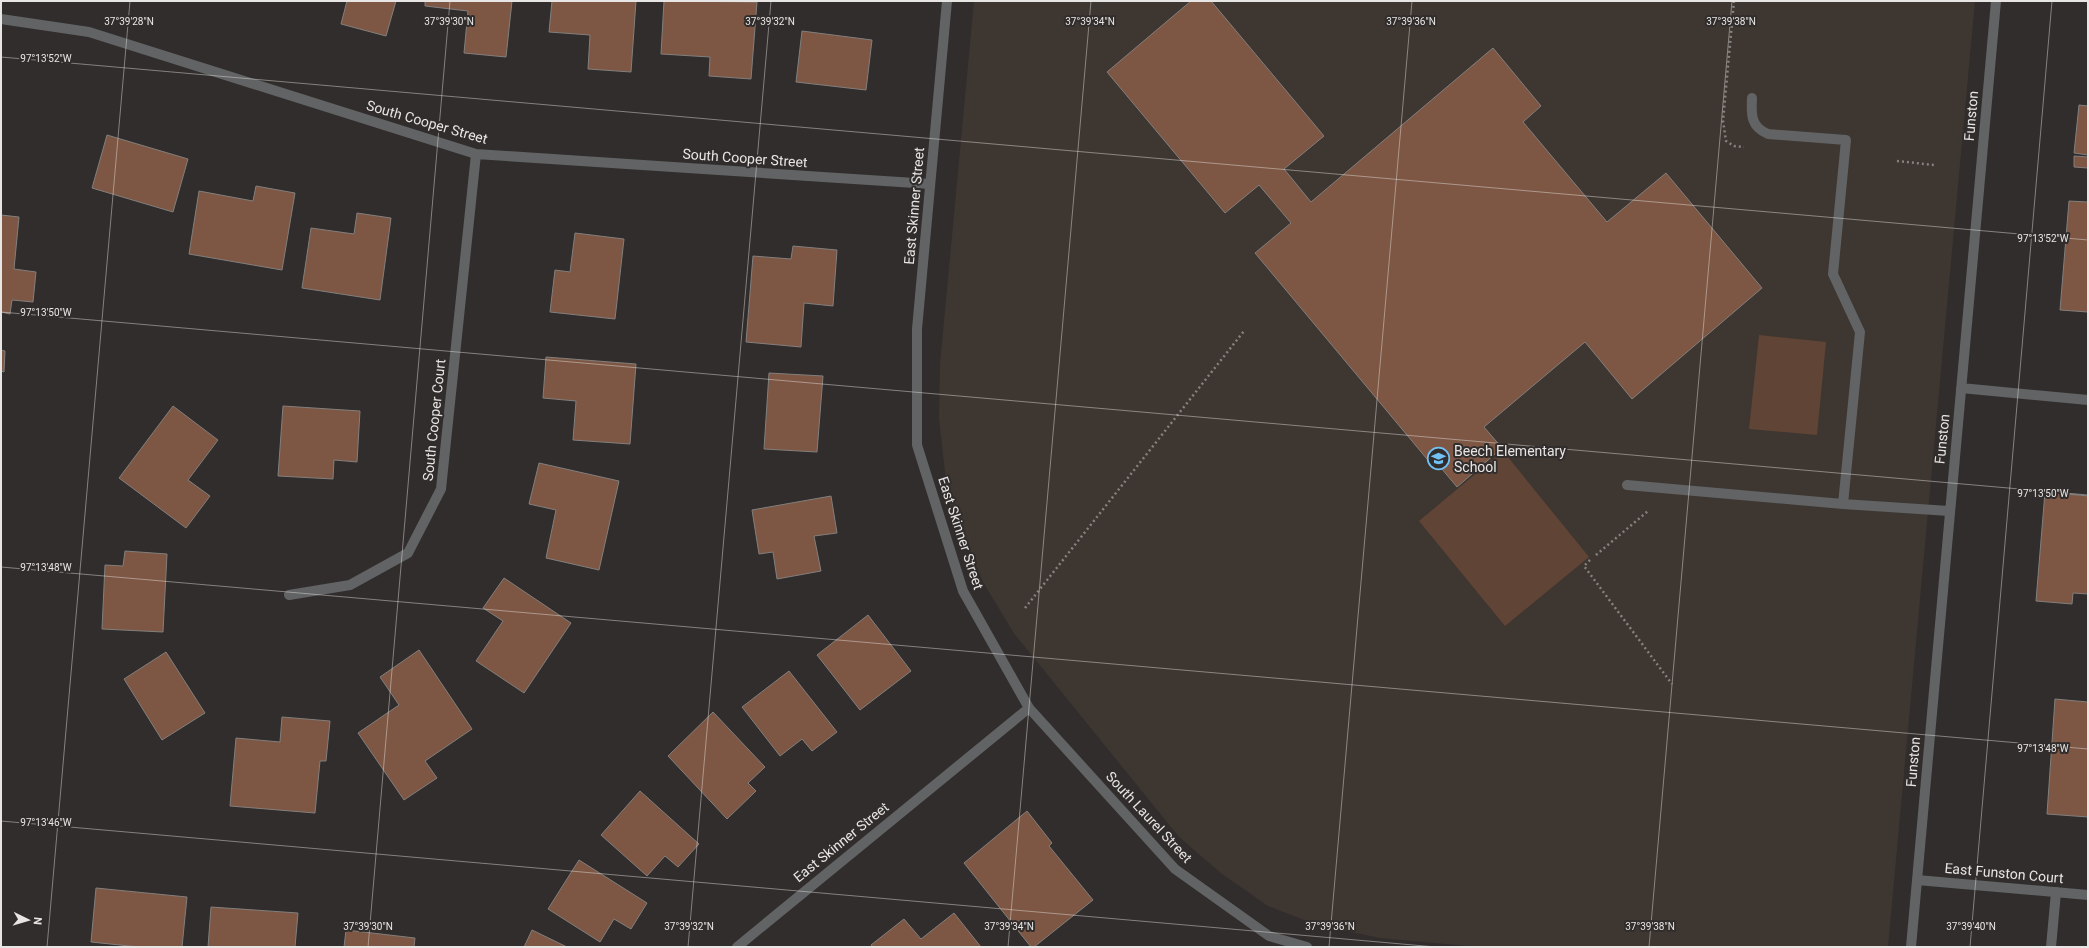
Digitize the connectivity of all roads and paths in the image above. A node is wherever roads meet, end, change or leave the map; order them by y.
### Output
1 (947, 1) edge
2 (1734, 1) edge
3 (1996, 1) edge
4 (1, 19) edge
5 (1752, 98) dead end
6 (1744, 147) dead end
7 (476, 154) junction
8 (1897, 161) dead end
9 (1934, 164) dead end
10 (930, 184) junction
11 (1244, 331) dead end
12 (1961, 388) junction
13 (2088, 400) edge
14 (1627, 485) dead end
15 (1843, 504) junction
16 (1950, 511) junction
17 (1590, 560) dead end
18 (289, 595) dead end
19 (1025, 608) dead end
20 (1672, 684) dead end
21 (1029, 708) junction
22 (1917, 880) junction
23 (2056, 892) junction
24 (2088, 895) edge
25 (737, 947) edge
26 (1307, 947) edge
27 (1911, 947) edge
28 (2051, 947) edge

1 - 10 street, East Skinner Street
2 - 6 path
3 - 12 street, Funston
4 - 7 street, South Cooper Street
5 - 15 street
7 - 10 street, South Cooper Street
7 - 18 street, South Cooper Court
8 - 9 path
10 - 21 street, East Skinner Street
11 - 19 path
12 - 13 street
12 - 16 street, Funston
14 - 15 street
15 - 16 street
16 - 22 street, Funston
17 - 20 path
21 - 25 street, East Skinner Street
21 - 26 street, South Laurel Street
22 - 23 street, East Funston Court
22 - 27 street, Funston
23 - 24 street, East Funston Court
23 - 28 street

